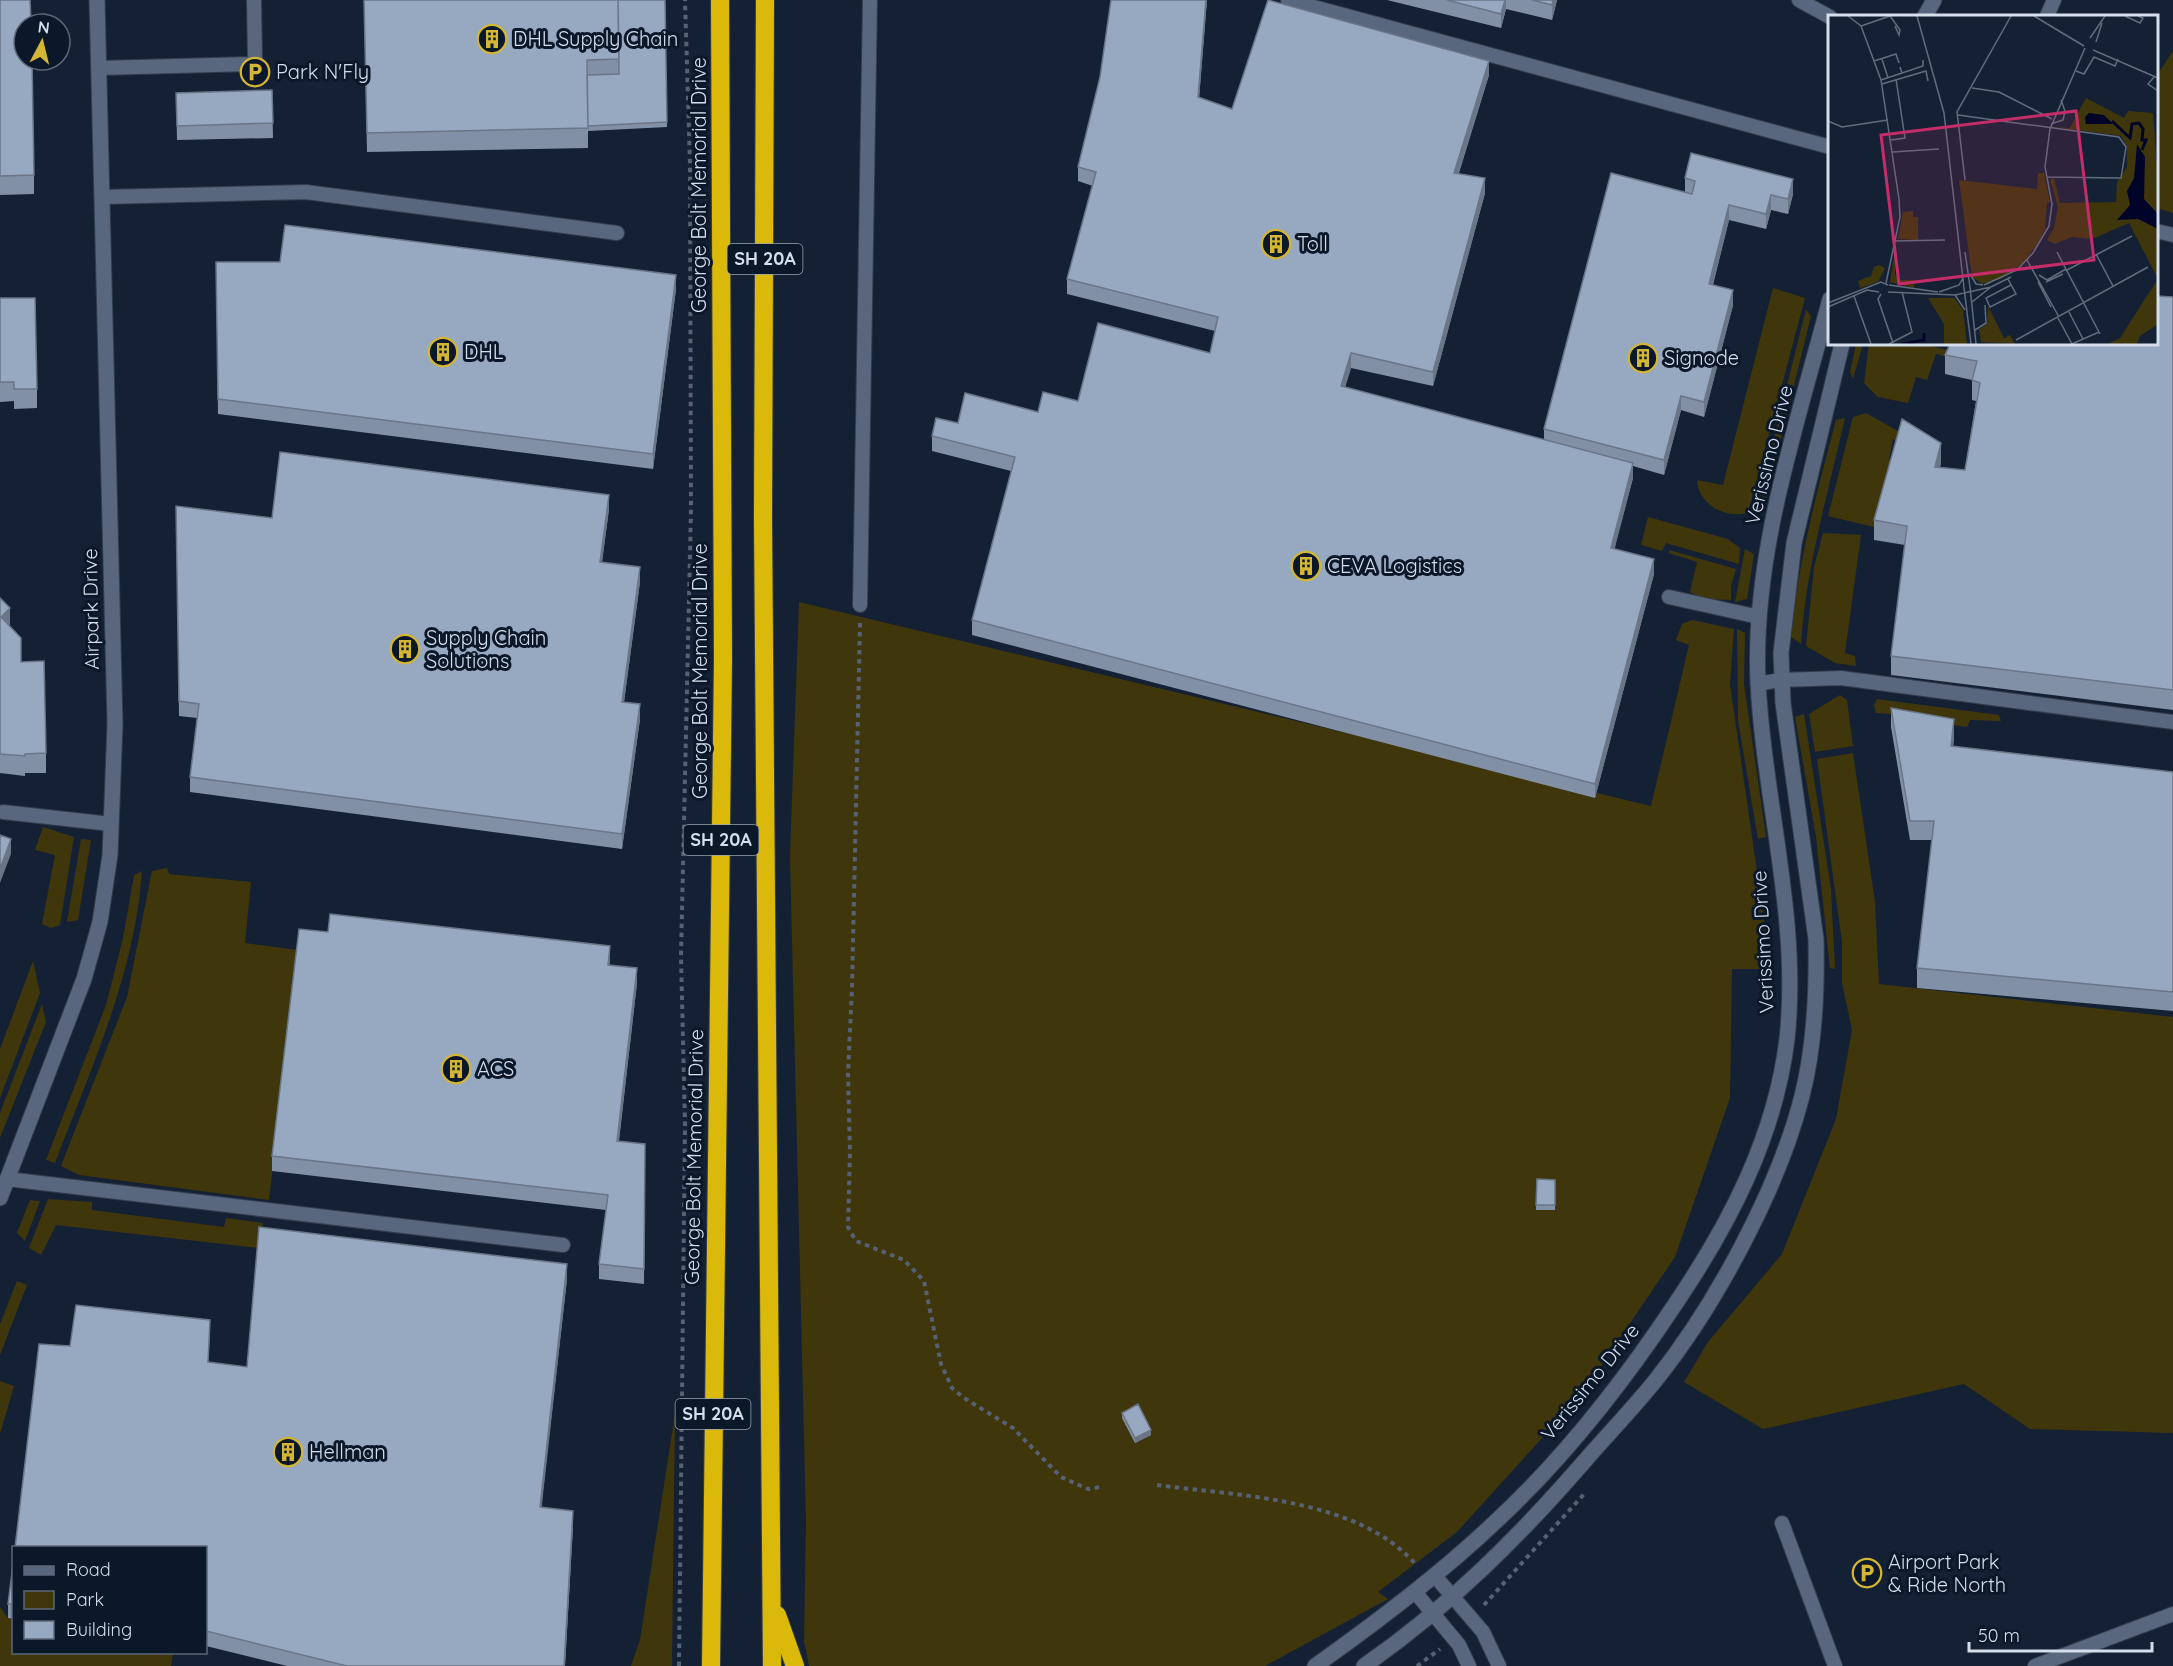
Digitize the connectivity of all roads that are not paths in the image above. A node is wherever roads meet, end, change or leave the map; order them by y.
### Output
1 (97, 0) edge
2 (254, 0) edge
3 (720, 0) edge
4 (765, 0) edge
5 (870, 0) edge
6 (1288, 0) edge
7 (1799, 0) edge
8 (1934, 0) edge
9 (2054, 0) edge
10 (1926, 15) edge
11 (2047, 15) edge
12 (1828, 16) edge
13 (99, 69) junction
14 (1828, 146) edge
15 (102, 197) junction
16 (2158, 231) edge
17 (617, 233) dead end
18 (2173, 235) edge
19 (1828, 307) edge
20 (1842, 345) edge
21 (1669, 597) dead end
22 (860, 605) road end
23 (1760, 617) junction
24 (1780, 680) junction
25 (1758, 684) junction
26 (2173, 722) edge
27 (3, 812) dead end
28 (111, 824) junction
29 (8, 1179) junction
30 (0, 1198) edge
31 (562, 1245) dead end
32 (1782, 1523) dead end
33 (1432, 1578) junction
34 (1415, 1592) junction
35 (1453, 1598) junction
36 (772, 1602) junction
37 (1433, 1614) junction
38 (2173, 1614) edge
39 (711, 1666) edge
40 (772, 1666) edge
41 (795, 1666) edge
42 (1315, 1666) edge
43 (1365, 1666) edge
44 (1469, 1666) edge
45 (1499, 1666) edge
46 (1836, 1666) edge
47 (2035, 1666) edge

1 - 13 street, Airpark Drive
2 - 13 lane
3 - 39 highway, George Bolt Memorial Drive / SH 20A
4 - 36 highway, SH 20A
5 - 22 lane
6 - 14 lane
7 - 12 lane
8 - 10 street
9 - 11 lane
13 - 15 street, Airpark Drive
15 - 17 lane
15 - 28 street, Airpark Drive
16 - 18 lane
19 - 23 street, Verissimo Drive
20 - 24 street
21 - 23 lane
23 - 25 street, Verissimo Drive
24 - 25 lane
24 - 26 lane
24 - 35 street
25 - 33 street, Verissimo Drive
27 - 28 lane
28 - 29 street, Airpark Drive
29 - 30 street, Airpark Drive
29 - 31 lane
32 - 46 lane
33 - 34 street, Verissimo Drive
33 - 35 lane
34 - 37 lane
34 - 42 street, Verissimo Drive
35 - 37 street
35 - 45 lane
36 - 40 highway, SH 20A
36 - 41 highway
37 - 43 street
37 - 44 lane
38 - 47 lane

